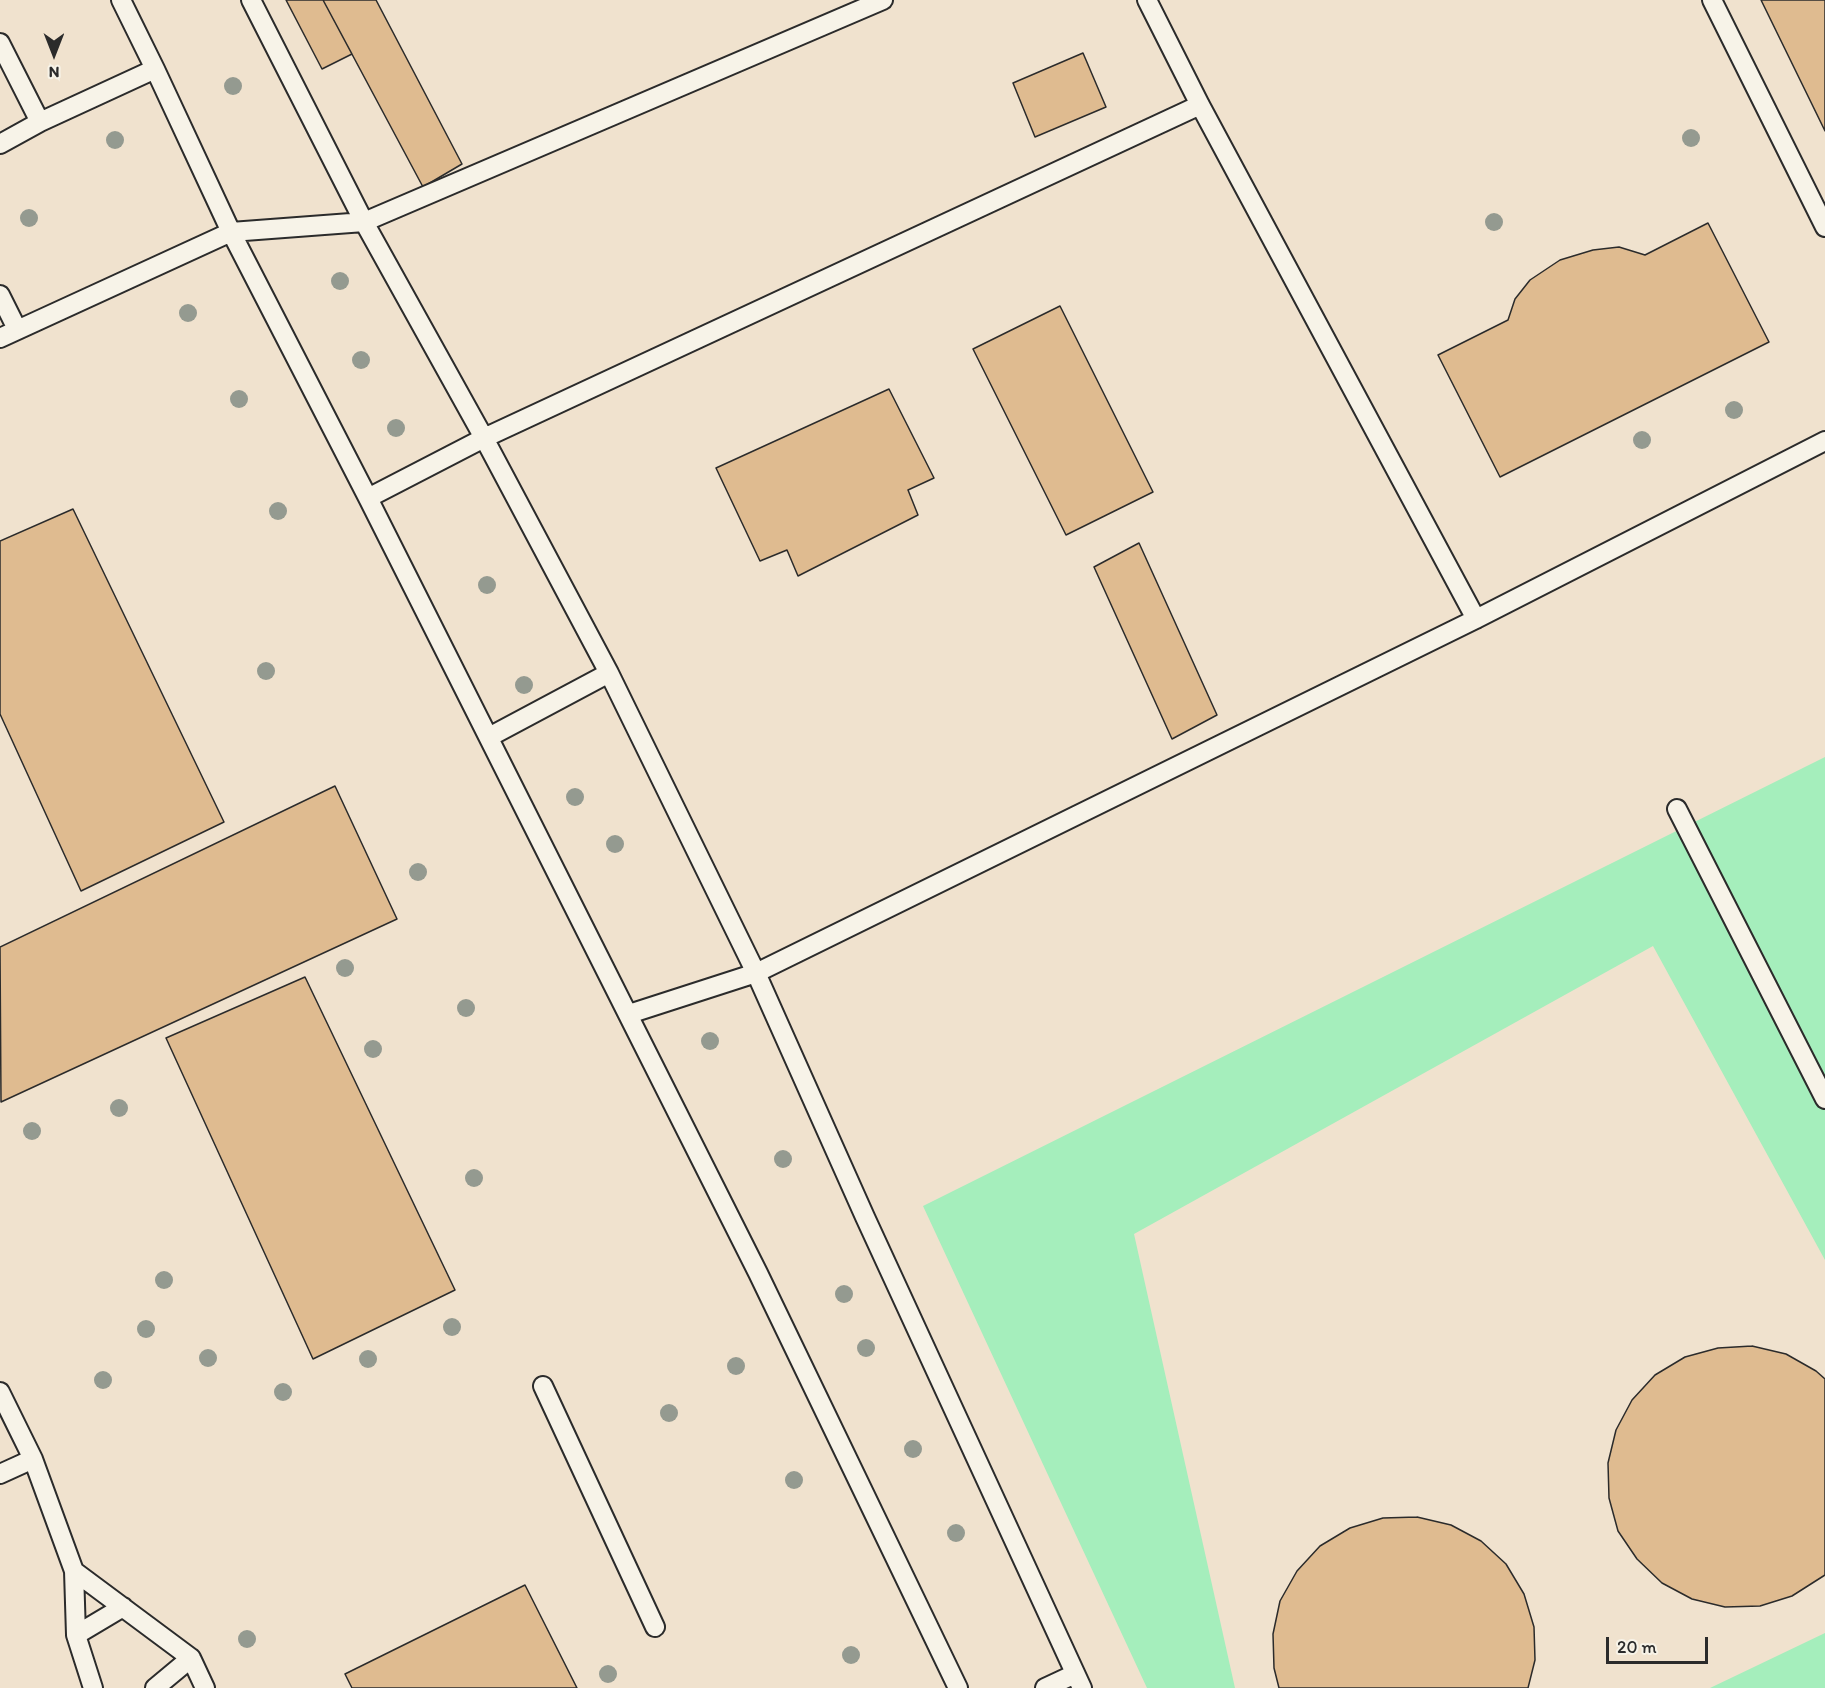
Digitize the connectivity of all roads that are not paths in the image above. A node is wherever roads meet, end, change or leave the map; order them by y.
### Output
1 (121, 0) edge
2 (251, 0) edge
3 (883, 0) edge
4 (1147, 0) edge
5 (1712, 0) edge
6 (0, 43) edge
7 (155, 69) junction
8 (1200, 105) junction
9 (40, 122) junction
10 (0, 144) edge
11 (364, 222) junction
12 (1825, 227) edge
13 (231, 232) junction
14 (0, 295) edge
15 (17, 329) junction
16 (0, 338) edge
17 (483, 438) junction
18 (1825, 441) edge
19 (368, 498) junction
20 (1476, 619) junction
21 (609, 673) junction
22 (489, 737) junction
23 (1677, 809) dead end
24 (756, 973) junction
25 (629, 1014) junction
26 (1825, 1099) edge
27 (543, 1386) dead end
28 (0, 1392) edge
29 (33, 1459) junction
30 (0, 1474) edge
31 (74, 1571) junction
32 (123, 1606) junction
33 (656, 1627) dead end
34 (76, 1635) junction
35 (190, 1658) junction
36 (1078, 1681) edge
37 (93, 1688) edge
38 (155, 1688) edge
39 (205, 1688) edge
40 (958, 1688) edge
41 (1045, 1688) edge

1 - 7 lane
2 - 11 lane
3 - 11 lane
4 - 8 lane
5 - 12 lane
6 - 9 lane
7 - 9 lane
7 - 13 lane
8 - 17 lane
8 - 20 lane
9 - 10 lane
11 - 13 lane
11 - 17 lane
13 - 15 lane
13 - 19 lane
14 - 15 lane
15 - 16 lane
17 - 19 lane
17 - 21 lane
18 - 20 lane
19 - 22 lane
20 - 24 lane
21 - 22 lane
21 - 24 lane
22 - 25 lane
23 - 26 lane
24 - 25 lane
24 - 36 lane
25 - 40 lane
27 - 33 lane
28 - 29 lane
29 - 30 lane
29 - 31 lane
31 - 32 lane
31 - 34 lane
32 - 34 lane
32 - 35 lane
34 - 37 lane
35 - 38 lane
35 - 39 lane
36 - 41 lane

